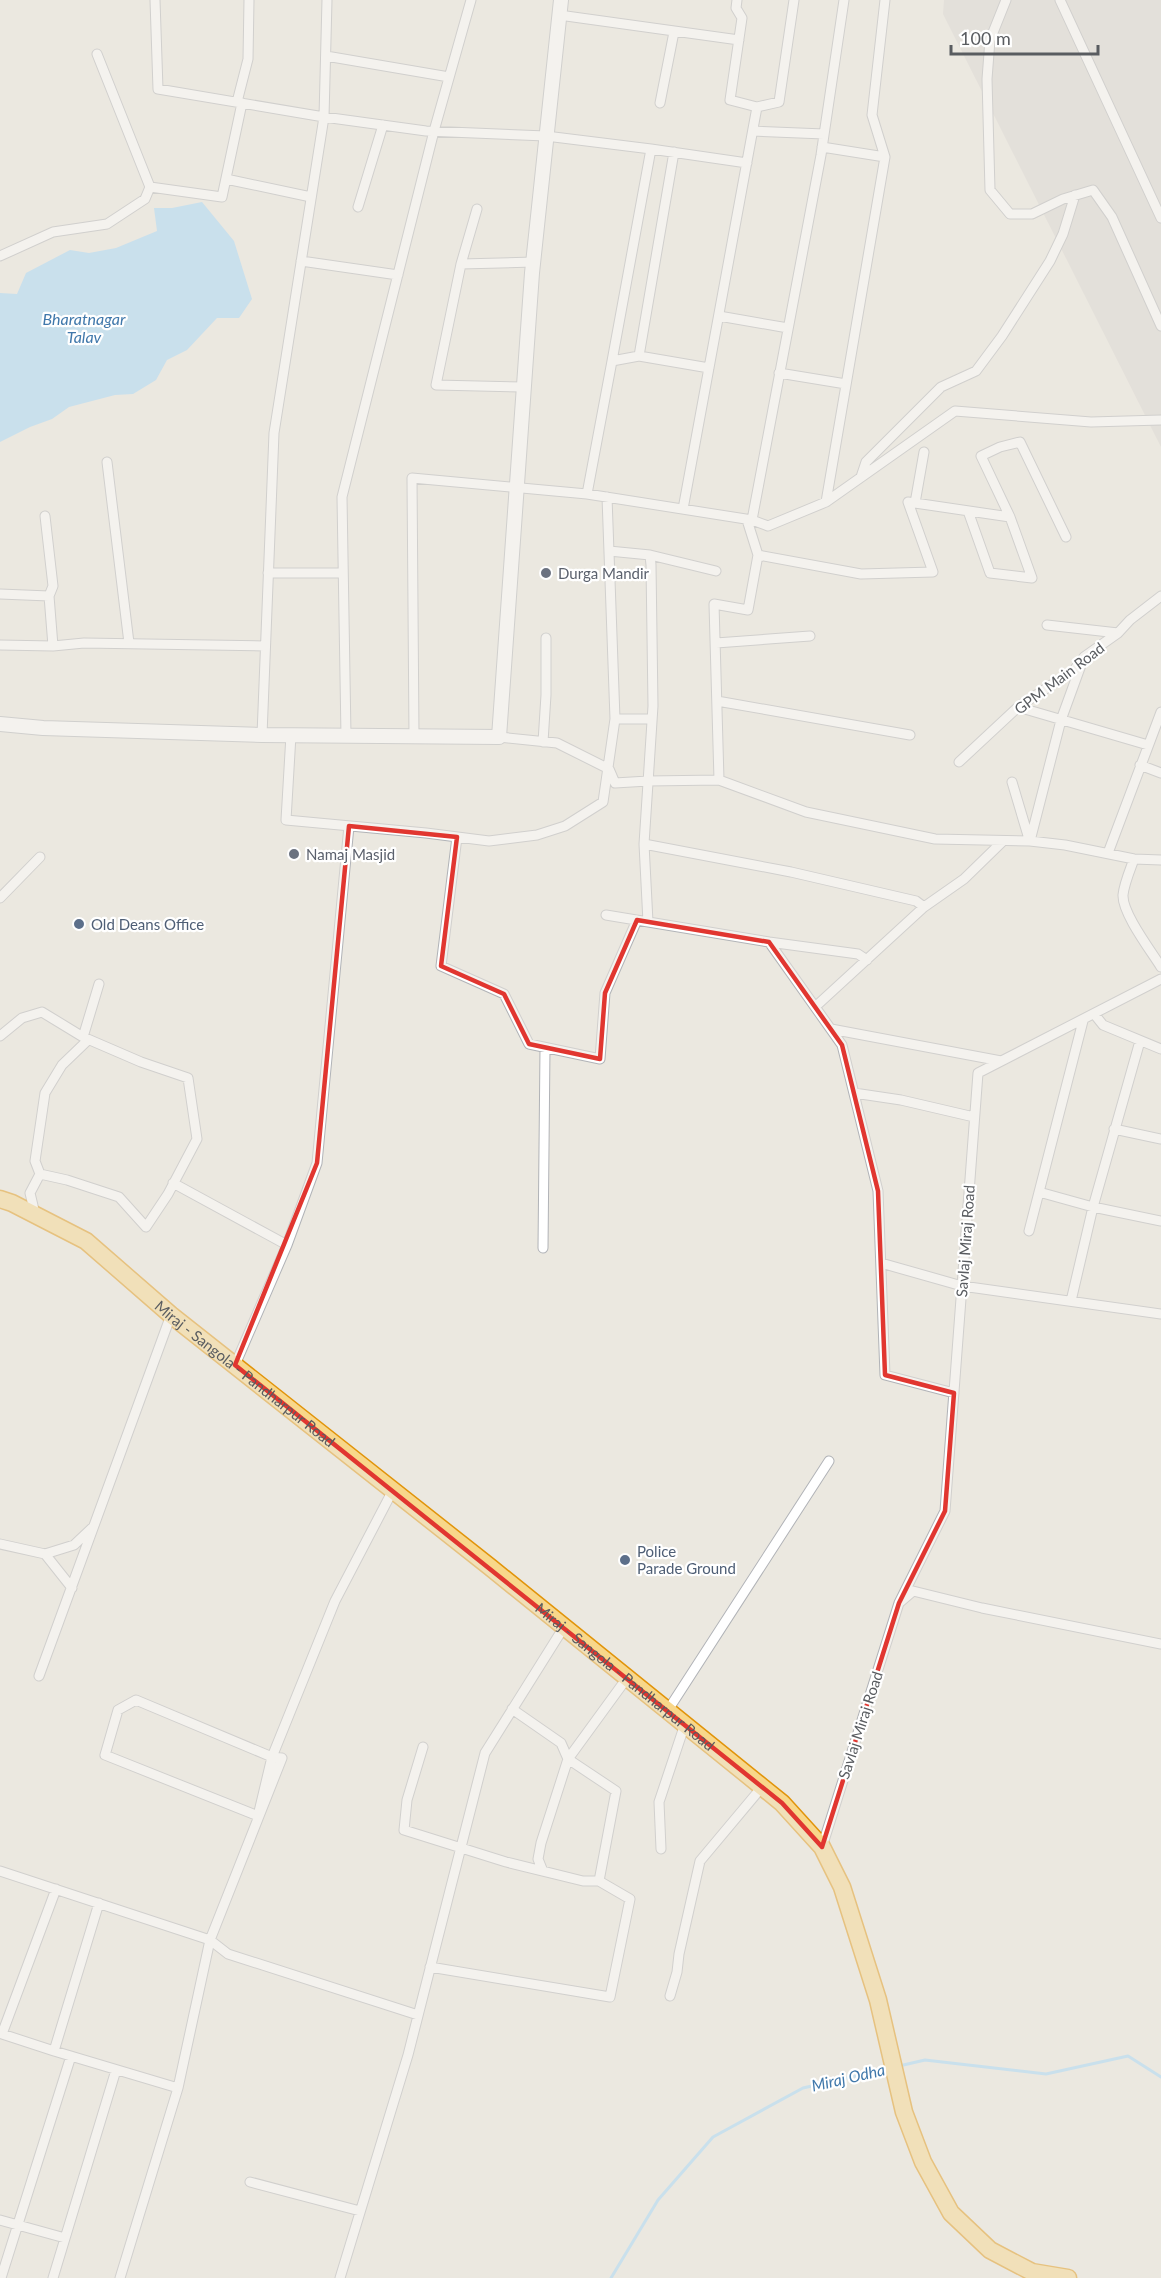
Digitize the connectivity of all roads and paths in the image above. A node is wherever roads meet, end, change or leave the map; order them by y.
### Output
1 (155, 0) edge
2 (249, 0) edge
3 (327, 0) edge
4 (471, 0) edge
5 (561, 0) edge
6 (737, 0) edge
7 (795, 0) edge
8 (844, 0) edge
9 (885, 0) edge
10 (1006, 0) edge
11 (1060, 0) edge
12 (559, 15) junction
13 (674, 32) junction
14 (739, 40) junction
15 (97, 54) dead end
16 (326, 56) junction
17 (449, 77) junction
18 (239, 103) junction
19 (660, 103) dead end
20 (757, 107) junction
21 (324, 117) junction
22 (383, 125) junction
23 (434, 131) junction
24 (753, 131) junction
25 (824, 134) junction
26 (546, 136) junction
27 (822, 147) junction
28 (651, 149) junction
29 (674, 152) junction
30 (885, 157) junction
31 (747, 163) junction
32 (226, 179) junction
33 (150, 187) junction
34 (1075, 195) junction
35 (311, 197) junction
36 (358, 207) dead end
37 (477, 209) dead end
38 (1161, 218) edge
39 (0, 256) edge
40 (301, 261) junction
41 (533, 262) junction
42 (461, 264) junction
43 (398, 275) junction
44 (719, 316) junction
45 (1161, 326) edge
46 (788, 328) junction
47 (639, 356) junction
48 (612, 361) junction
49 (709, 368) junction
50 (779, 373) junction
51 (846, 384) junction
52 (524, 387) junction
53 (1161, 420) edge
54 (924, 452) dead end
55 (107, 462) dead end
56 (861, 477) junction
57 (516, 488) junction
58 (587, 494) junction
59 (607, 497) junction
60 (826, 502) junction
61 (915, 503) junction
62 (683, 509) junction
63 (968, 511) junction
64 (45, 516) dead end
65 (1010, 517) junction
66 (750, 520) junction
67 (1066, 537) dead end
68 (609, 551) junction
69 (650, 555) junction
70 (758, 555) junction
71 (716, 571) dead end
72 (268, 573) junction
73 (343, 573) junction
74 (0, 594) edge
75 (50, 596) junction
76 (1161, 596) edge
77 (1047, 625) dead end
78 (1118, 633) junction
79 (810, 636) dead end
80 (546, 639) dead end
81 (129, 643) junction
82 (716, 643) junction
83 (0, 645) edge
84 (53, 646) junction
85 (266, 646) junction
86 (1084, 657) junction
87 (717, 701) junction
88 (1018, 707) junction
89 (1161, 712) edge
90 (615, 719) junction
91 (652, 719) junction
92 (1061, 720) junction
93 (0, 724) edge
94 (262, 735) junction
95 (291, 735) junction
96 (910, 735) dead end
97 (346, 736) junction
98 (414, 737) junction
99 (498, 737) junction
100 (1153, 740) edge
101 (543, 741) junction
102 (959, 762) dead end
103 (1140, 765) junction
104 (609, 769) junction
105 (1161, 773) edge
106 (719, 780) junction
107 (648, 781) junction
108 (1012, 782) dead end
109 (350, 826) junction
110 (457, 837) junction
111 (1003, 841) junction
112 (1030, 841) junction
113 (644, 844) junction
114 (1108, 853) junction
115 (40, 857) dead end
116 (1134, 859) junction
117 (1161, 860) edge
118 (0, 898) edge
119 (924, 907) junction
120 (606, 915) dead end
121 (637, 920) junction
122 (648, 922) junction
123 (769, 942) junction
124 (867, 960) junction
125 (1161, 967) edge
126 (1161, 979) edge
127 (99, 984) dead end
128 (815, 1007) junction
129 (1095, 1015) junction
130 (1083, 1021) junction
131 (831, 1029) junction
132 (0, 1035) edge
133 (86, 1038) junction
134 (1140, 1041) junction
135 (545, 1048) junction
136 (1161, 1048) edge
137 (1001, 1061) junction
138 (854, 1093) junction
139 (974, 1118) junction
140 (1114, 1129) junction
141 (1161, 1139) edge
142 (39, 1174) junction
143 (173, 1183) junction
144 (1039, 1192) junction
145 (0, 1200) edge
146 (1093, 1207) junction
147 (35, 1214) junction
148 (1161, 1221) edge
149 (1029, 1231) dead end
150 (286, 1245) junction
151 (543, 1248) dead end
152 (881, 1263) junction
153 (962, 1286) junction
154 (1071, 1301) junction
155 (1161, 1314) edge
156 (171, 1315) junction
157 (235, 1365) junction
158 (954, 1393) junction
159 (829, 1461) dead end
160 (393, 1490) junction
161 (94, 1526) junction
162 (0, 1544) edge
163 (45, 1554) junction
164 (72, 1588) junction
165 (899, 1603) junction
166 (564, 1627) junction
167 (1161, 1644) edge
168 (39, 1676) dead end
169 (627, 1678) junction
170 (512, 1709) junction
171 (668, 1710) junction
172 (685, 1724) junction
173 (423, 1747) dead end
174 (272, 1757) junction
175 (568, 1759) junction
176 (762, 1787) junction
177 (258, 1816) junction
178 (822, 1847) junction
179 (460, 1849) junction
180 (661, 1849) dead end
181 (542, 1869) junction
182 (0, 1871) edge
183 (599, 1881) junction
184 (56, 1889) junction
185 (99, 1904) junction
186 (210, 1940) junction
187 (430, 1967) junction
188 (670, 1996) dead end
189 (418, 2015) junction
190 (1, 2034) edge
191 (54, 2051) junction
192 (71, 2056) junction
193 (116, 2070) junction
194 (178, 2088) junction
195 (250, 2182) dead end
196 (360, 2211) junction
197 (0, 2220) edge
198 (18, 2225) junction
199 (65, 2238) junction
200 (1, 2278) edge
201 (53, 2278) edge
202 (120, 2278) edge
203 (340, 2278) edge
204 (1068, 2278) edge

1 - 18 street
2 - 18 street
3 - 16 street
4 - 17 street
5 - 12 street
6 - 14 street
7 - 20 street
8 - 25 street
9 - 30 street
10 - 34 street
11 - 38 street
12 - 13 street
12 - 26 street
13 - 14 street
13 - 19 street
14 - 20 street
15 - 33 street
16 - 17 street
16 - 21 street
17 - 23 street
18 - 21 street
18 - 32 street
20 - 24 street
21 - 22 street
21 - 35 street
22 - 23 street
22 - 36 street
23 - 26 street
23 - 43 street
24 - 25 street
24 - 31 street
25 - 27 street
26 - 28 street
26 - 41 street
27 - 30 street
27 - 46 street
28 - 29 street
28 - 48 street
29 - 31 street
29 - 47 street
30 - 51 street
31 - 44 street
32 - 33 street
32 - 35 street
33 - 39 street
34 - 45 street
34 - 56 street
35 - 40 street
37 - 42 street
40 - 43 street
40 - 72 street
41 - 42 street
41 - 52 street
42 - 52 street
43 - 73 street
44 - 46 street
44 - 49 street
46 - 50 street
47 - 48 street
47 - 49 street
48 - 58 street
49 - 62 street
50 - 51 street
50 - 66 street
51 - 60 street
52 - 57 street
53 - 56 street
54 - 61 street
55 - 81 street
56 - 60 street
57 - 58 street
57 - 98 street
57 - 99 street
58 - 59 street
59 - 62 street
59 - 68 street
60 - 66 street
61 - 63 street
61 - 70 street
62 - 66 street
63 - 65 street
63 - 65 street
64 - 75 street
65 - 67 street
66 - 70 street
68 - 69 street
68 - 90 street
69 - 71 street
69 - 91 street
70 - 82 street
72 - 73 street
72 - 85 street
73 - 97 street
74 - 75 street
75 - 84 street
76 - 78 street, GPM Main Road
77 - 78 street
78 - 86 street, GPM Main Road
79 - 82 street
80 - 101 street
81 - 84 street
81 - 85 street
82 - 87 street
83 - 84 street
85 - 94 street
86 - 88 street, GPM Main Road
86 - 92 street
87 - 96 street
87 - 106 street
88 - 92 street
88 - 102 street, GPM Main Road
89 - 100 street
90 - 91 street
90 - 104 street
91 - 107 street
92 - 100 street
92 - 112 street
93 - 94 street
94 - 95 street
95 - 97 street
95 - 109 street
97 - 98 street
98 - 99 street
99 - 101 street
100 - 103 street
101 - 104 street
103 - 105 street
103 - 114 street
104 - 107 street
104 - 110 street
106 - 107 street
106 - 111 street
107 - 113 street
108 - 112 street
109 - 110 street
109 - 150 street
110 - 135 street
111 - 112 street
111 - 119 street
112 - 114 street
113 - 119 street
113 - 122 street
114 - 116 street
115 - 118 street
116 - 117 street
116 - 125 street
119 - 124 street
120 - 121 street
121 - 122 street
121 - 135 street
122 - 123 street
123 - 124 street
123 - 128 street
124 - 128 street
126 - 129 street, Savlaj Miraj Road
127 - 133 street
128 - 131 street
129 - 130 street, Savlaj Miraj Road
129 - 134 street
130 - 137 street, Savlaj Miraj Road
130 - 144 street
131 - 137 street
131 - 138 street
132 - 133 street
133 - 142 street
133 - 143 street
134 - 136 street
134 - 140 street
135 - 151 street
137 - 139 street, Savlaj Miraj Road
138 - 139 street
138 - 152 street
139 - 153 street, Savlaj Miraj Road
140 - 141 street
140 - 146 street
142 - 143 street
142 - 147 street
143 - 150 street
144 - 146 street
144 - 149 street
145 - 147 highway, Miraj - Sangola - Pandharpur Road
146 - 148 street
146 - 154 street
147 - 156 highway, Miraj - Sangola - Pandharpur Road
150 - 157 street
152 - 153 street
152 - 158 street
153 - 154 street
153 - 158 street, Savlaj Miraj Road
154 - 155 street
156 - 157 highway, Miraj - Sangola - Pandharpur Road
156 - 161 street
157 - 160 highway, Miraj - Sangola - Pandharpur Road
158 - 165 street, Savlaj Miraj Road
159 - 171 street
160 - 166 highway, Miraj - Sangola - Pandharpur Road
160 - 174 street
161 - 163 street
161 - 164 street
162 - 163 street
163 - 164 street
164 - 168 street
165 - 167 street
165 - 178 street, Savlaj Miraj Road
166 - 169 highway, Miraj - Sangola - Pandharpur Road
166 - 170 street
169 - 171 highway, Miraj - Sangola - Pandharpur Road
169 - 175 street
170 - 175 street
170 - 179 street
171 - 172 highway, Miraj - Sangola - Pandharpur Road
172 - 176 highway, Miraj - Sangola - Pandharpur Road
172 - 180 street
173 - 179 street
174 - 177 street
174 - 177 street
175 - 181 street
175 - 183 street
176 - 178 highway, Miraj - Sangola - Pandharpur Road
176 - 188 street
177 - 186 street
178 - 204 highway, Miraj - Sangola - Pandharpur Road
179 - 181 street
179 - 187 street
181 - 183 street
182 - 184 street
183 - 187 street
184 - 185 street
184 - 190 street
185 - 186 street
185 - 191 street
186 - 189 street
186 - 194 street
187 - 189 street
189 - 196 street
190 - 191 street
191 - 192 street
192 - 193 street
192 - 198 street
193 - 194 street
193 - 199 street
194 - 202 street
195 - 196 street
196 - 203 street
197 - 198 street
198 - 199 street
198 - 200 street
199 - 201 street

